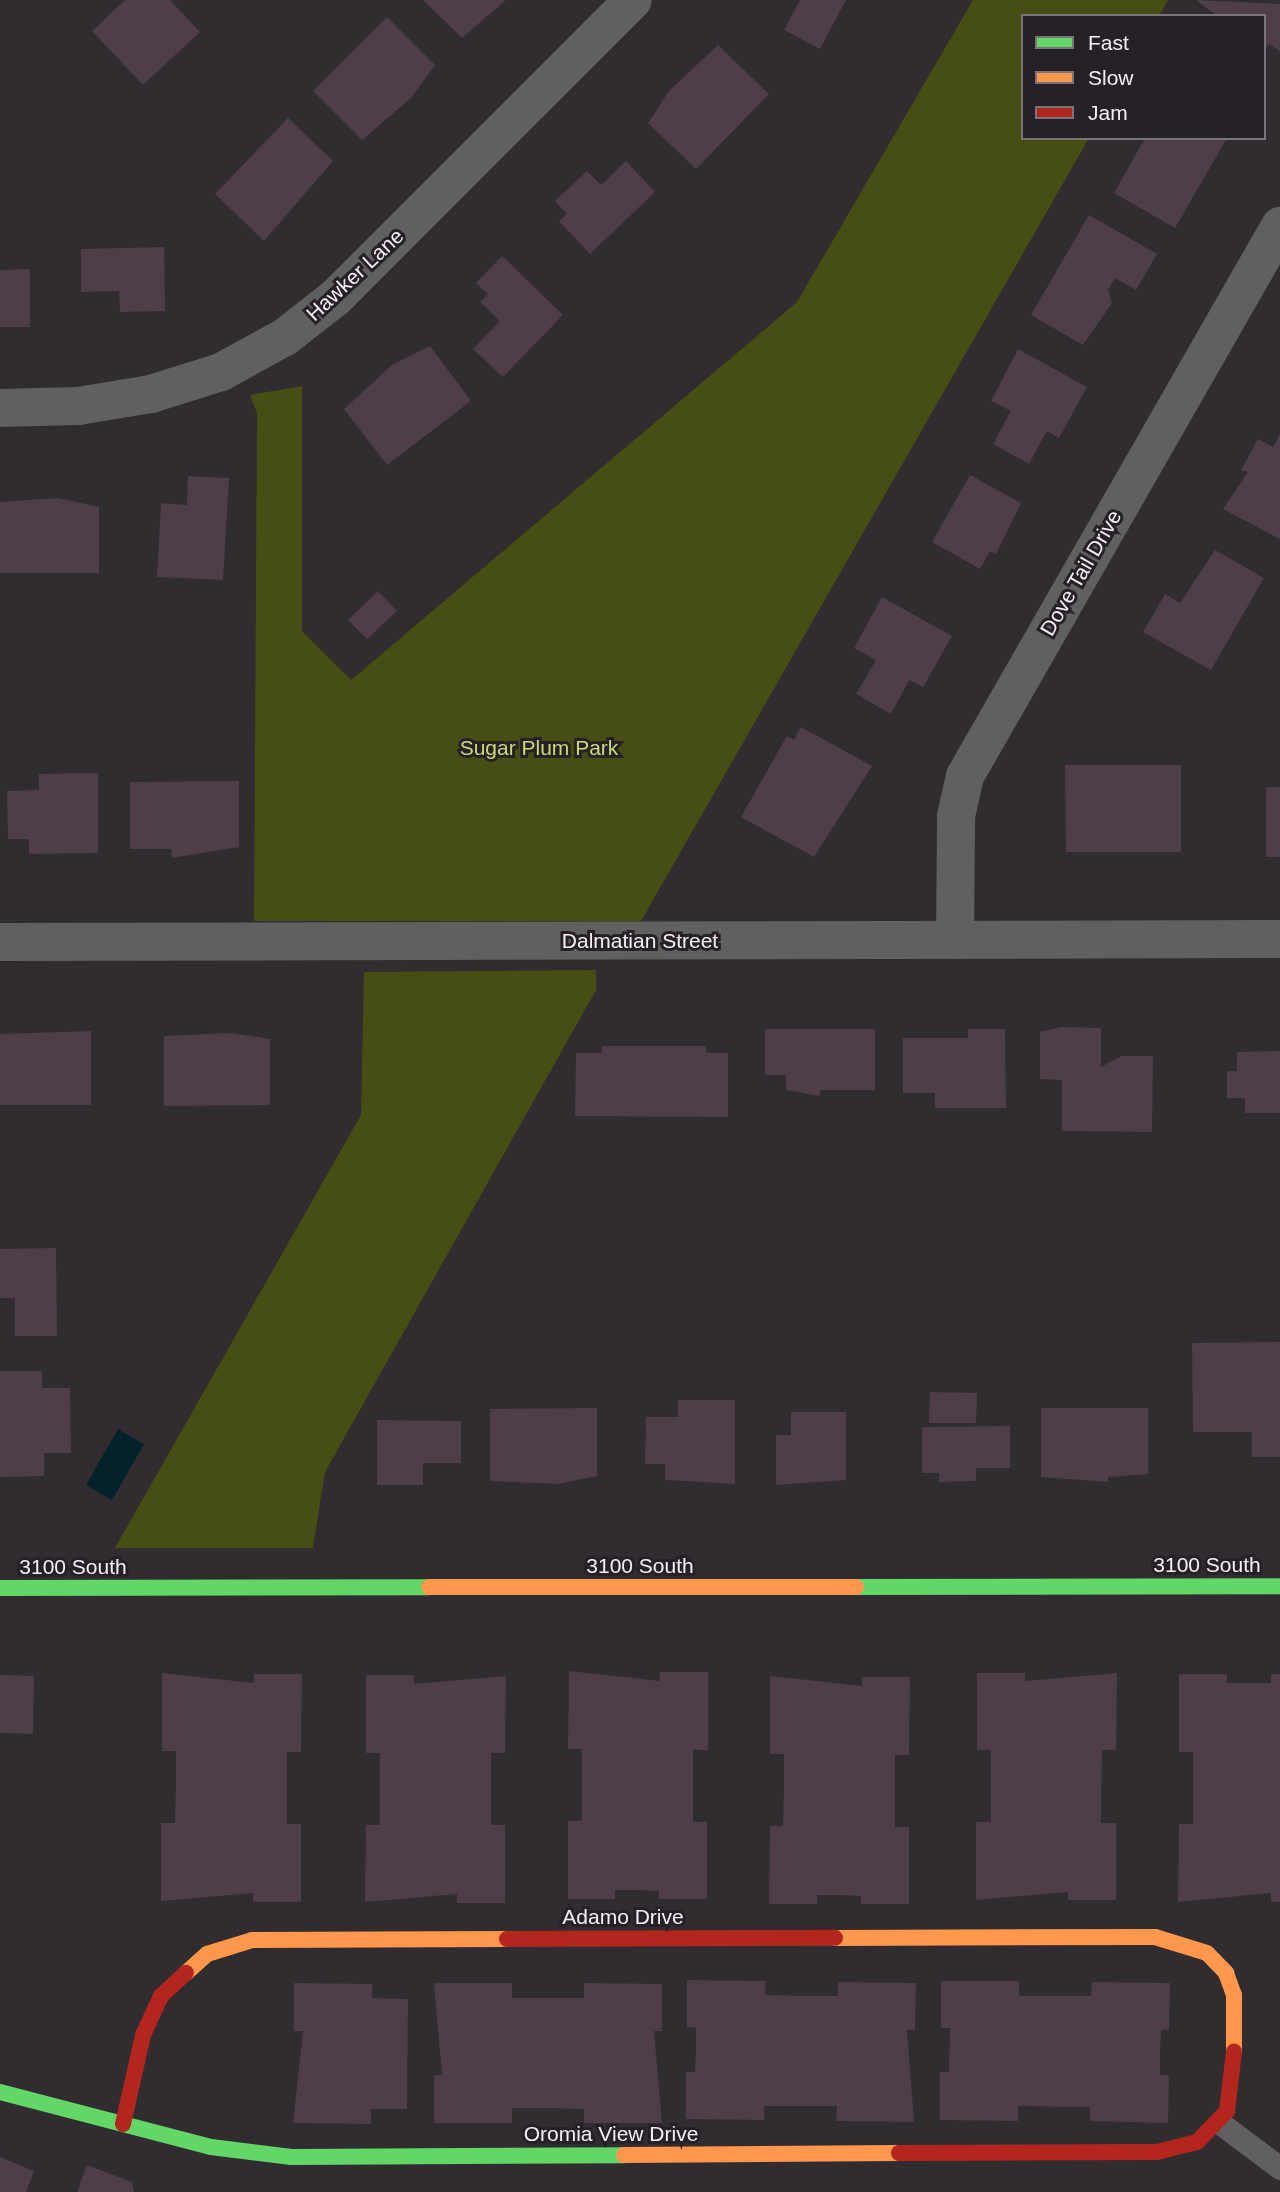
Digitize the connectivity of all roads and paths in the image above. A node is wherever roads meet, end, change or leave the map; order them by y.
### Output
1 (633, 0) edge
2 (1280, 226) edge
3 (0, 408) edge
4 (1280, 939) edge
5 (955, 940) junction
6 (0, 942) edge
7 (1280, 1586) edge
8 (0, 1588) edge
9 (0, 2092) edge
10 (1220, 2123) junction
11 (123, 2124) junction
12 (1280, 2168) edge

1 - 3 street, Hawker Lane
2 - 5 street, Dove Tail Drive
4 - 5 street, Dalmatian Street
5 - 6 street, Dalmatian Street
7 - 8 street, 3100 South
9 - 11 street, Oromia View Drive
10 - 11 street, Oromia View Drive
10 - 11 street, Adamo Drive
10 - 12 lane

